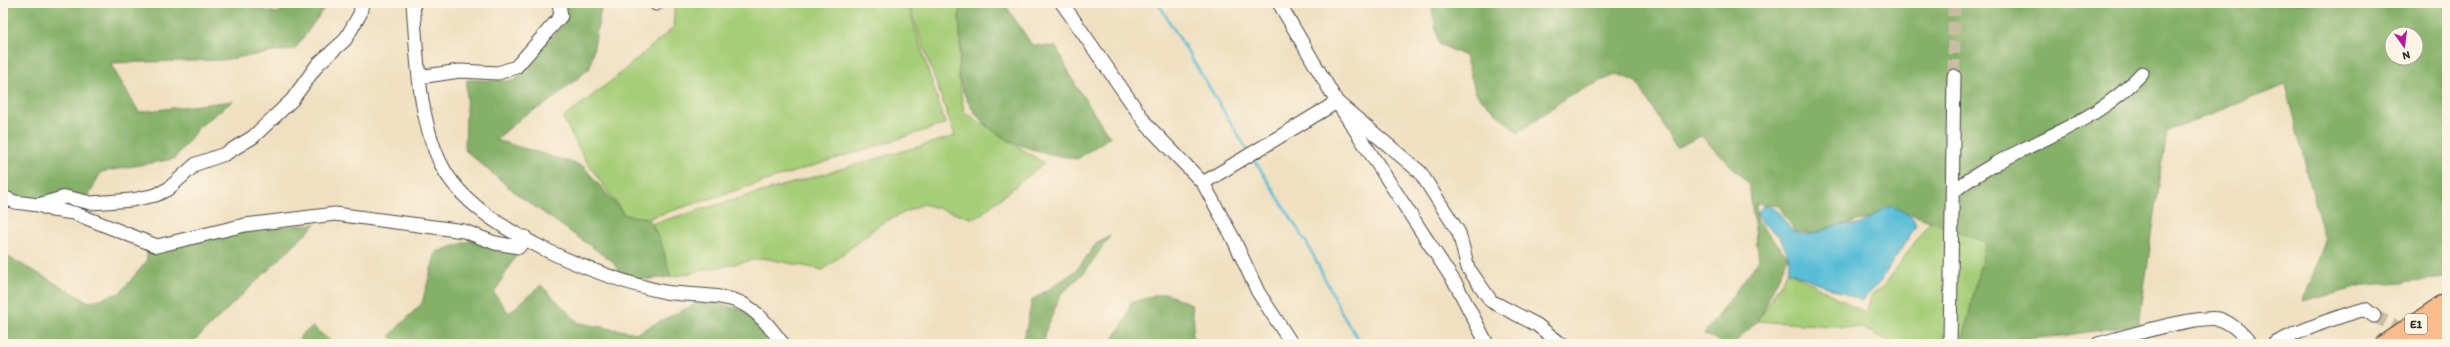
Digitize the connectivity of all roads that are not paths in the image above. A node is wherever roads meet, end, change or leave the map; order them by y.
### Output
1 (362, 3) edge
2 (413, 3) edge
3 (559, 3) edge
4 (1062, 3) edge
5 (1279, 3) edge
6 (2142, 73) dead end
7 (1954, 76) tunnel mouth
8 (419, 77) junction
9 (1337, 102) junction
10 (1203, 183) junction
11 (1954, 192) junction
12 (3, 197) edge
13 (38, 205) junction
14 (524, 237) junction
15 (2447, 302) edge
16 (2374, 316) tunnel mouth
17 (2447, 323) edge
18 (783, 344) edge
19 (1292, 344) edge
20 (1487, 344) edge
21 (1561, 344) edge
22 (1950, 344) edge
23 (2098, 344) edge
24 (2250, 344) edge
25 (2274, 344) edge
26 (2385, 344) edge
27 (2416, 344) edge

1 - 13 street
2 - 8 street
3 - 8 street
4 - 10 street
5 - 9 street
6 - 11 street
7 - 11 street
8 - 14 street
9 - 10 street
9 - 20 street
9 - 21 street
10 - 19 street
11 - 22 street
12 - 13 street
13 - 14 street
14 - 18 street
15 - 26 highway, E1
16 - 25 street
17 - 27 highway, E1
23 - 24 street

